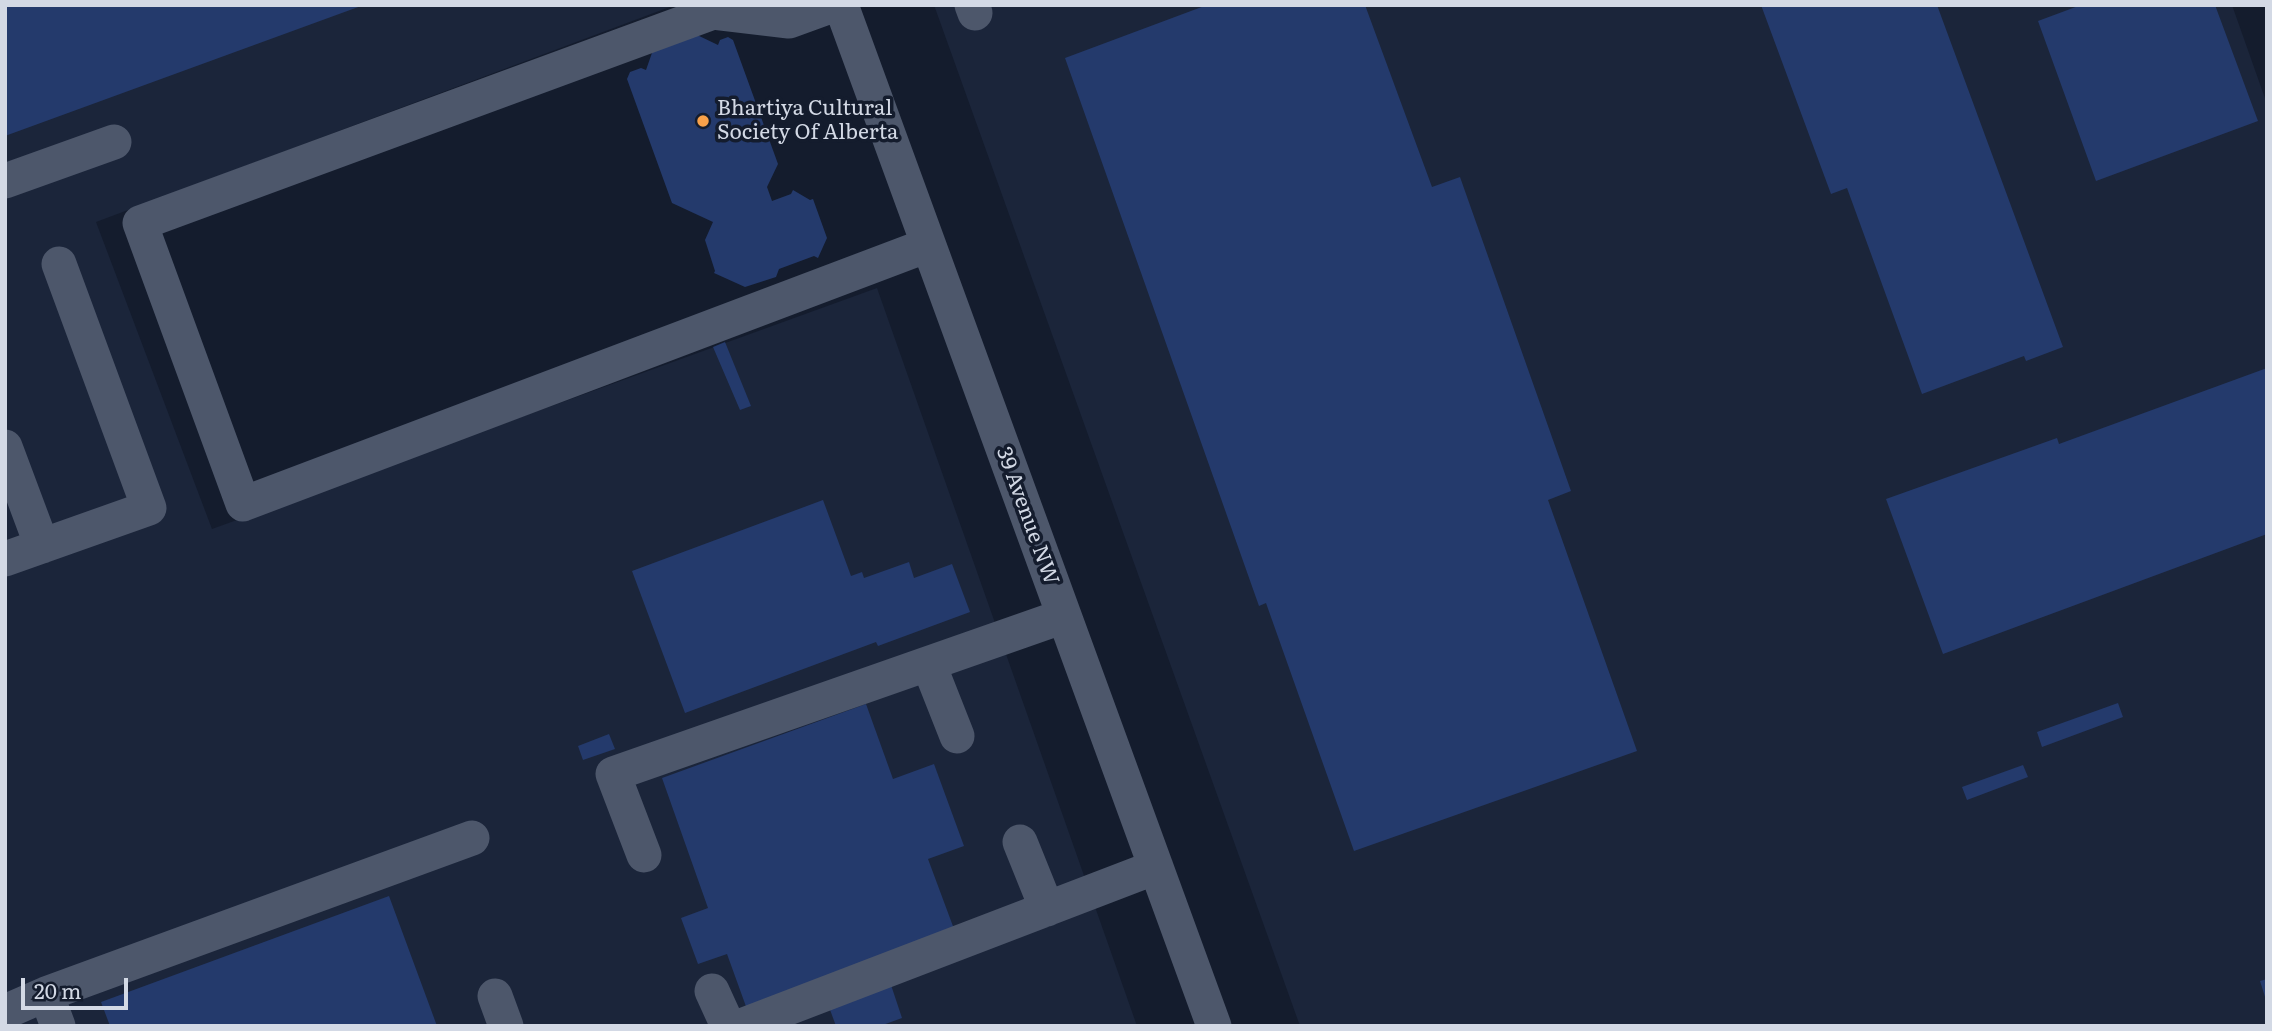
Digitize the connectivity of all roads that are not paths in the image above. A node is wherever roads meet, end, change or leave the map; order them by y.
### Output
1 (833, 5) edge
2 (841, 5) edge
3 (114, 142) dead end
4 (5, 181) edge
5 (928, 245) junction
6 (59, 264) dead end
7 (5, 447) edge
8 (42, 546) junction
9 (5, 559) edge
10 (1064, 616) junction
11 (929, 665) junction
12 (957, 736) dead end
13 (472, 838) dead end
14 (1020, 842) dead end
15 (644, 855) dead end
16 (1156, 867) junction
17 (1047, 909) junction
18 (712, 990) dead end
19 (52, 1010) edge
20 (5, 1012) edge
21 (728, 1026) edge
22 (741, 1026) edge
23 (1214, 1026) edge

1 - 5 street
2 - 5 street, 39 Avenue NW
3 - 4 street
5 - 10 street, 39 Avenue NW
6 - 8 street
7 - 8 street
8 - 9 street
10 - 11 street
10 - 16 street, 39 Avenue NW
11 - 12 street
11 - 15 street
13 - 19 street
14 - 17 street
16 - 17 street
16 - 23 street, 39 Avenue NW
17 - 22 street
18 - 21 street
19 - 20 street

